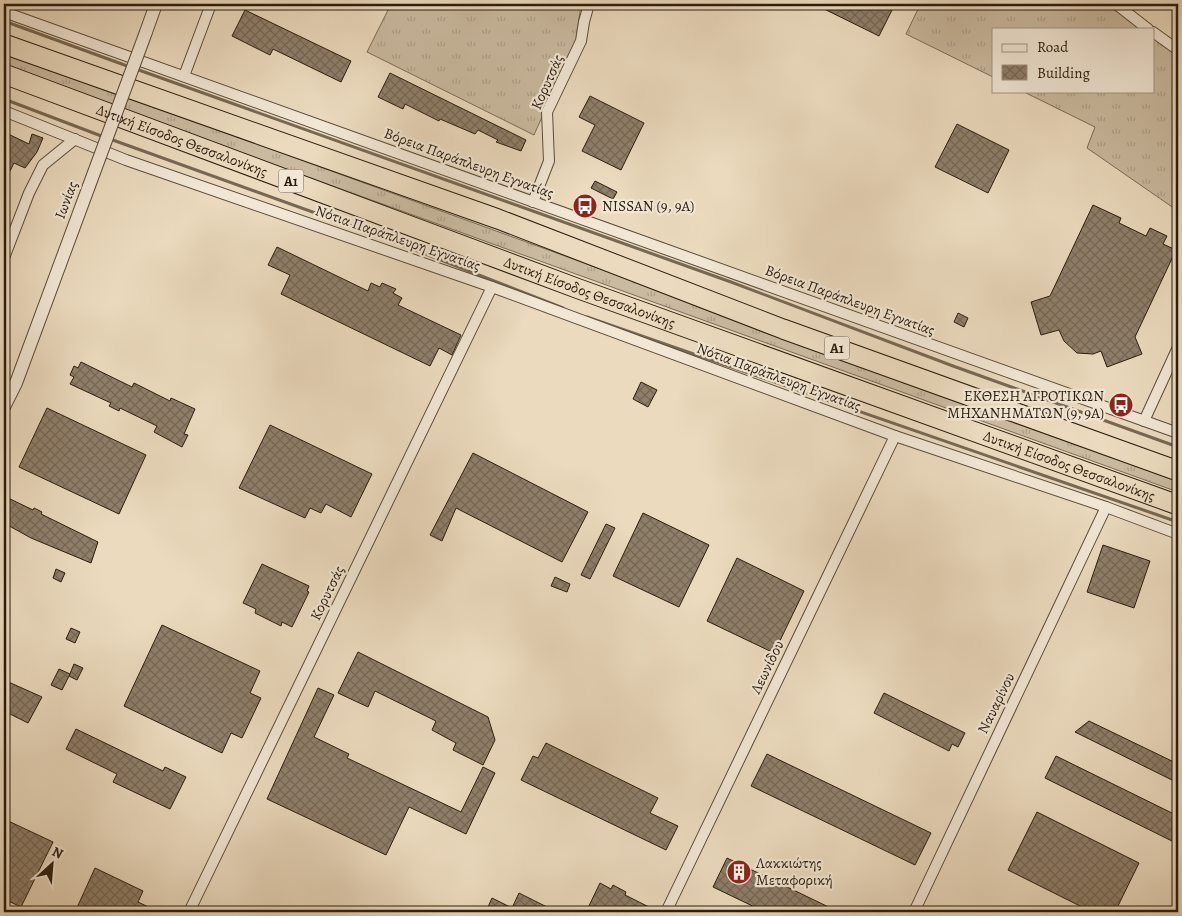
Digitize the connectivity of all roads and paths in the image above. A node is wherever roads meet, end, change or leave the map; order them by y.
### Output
1 (156, 4) edge
2 (211, 4) edge
3 (589, 4) edge
4 (1116, 4) edge
5 (4, 12) edge
6 (1147, 28) edge
7 (1154, 33) edge
8 (4, 44) edge
9 (1178, 50) edge
10 (4, 74) edge
11 (184, 76) junction
12 (4, 112) edge
13 (75, 139) junction
14 (533, 202) junction
15 (4, 258) edge
16 (492, 287) junction
17 (1178, 347) edge
18 (4, 407) edge
19 (1144, 421) junction
20 (1178, 433) edge
21 (896, 436) junction
22 (1178, 471) edge
23 (1178, 505) edge
24 (1106, 507) junction
25 (1178, 534) edge
26 (189, 912) edge
27 (666, 912) edge
28 (914, 912) edge

1 - 18 street, Ιωνίας, bridge
2 - 11 street
3 - 14 street, Κορυτσάς
4 - 6 street
5 - 11 street, Βόρεια Παράπλευρη Εγνατίας
7 - 9 street
8 - 22 highway, Δυτική Είσοδος Θεσσαλονίκης / Α1
10 - 23 highway, Δυτική Είσοδος Θεσσαλονίκης / Α1
11 - 14 street, Βόρεια Παράπλευρη Εγνατίας
12 - 13 street, Νότια Παράπλευρη Εγνατίας
13 - 15 street
13 - 16 street, Νότια Παράπλευρη Εγνατίας
14 - 19 street, Βόρεια Παράπλευρη Εγνατίας
16 - 21 street, Νότια Παράπλευρη Εγνατίας
16 - 26 street, Κορυτσάς
17 - 19 street
19 - 20 street, Βόρεια Παράπλευρη Εγνατίας
21 - 24 street, Νότια Παράπλευρη Εγνατίας
21 - 27 street, Λεωνίδου
24 - 25 street, Νότια Παράπλευρη Εγνατίας
24 - 28 street, Ναυαρίνου

